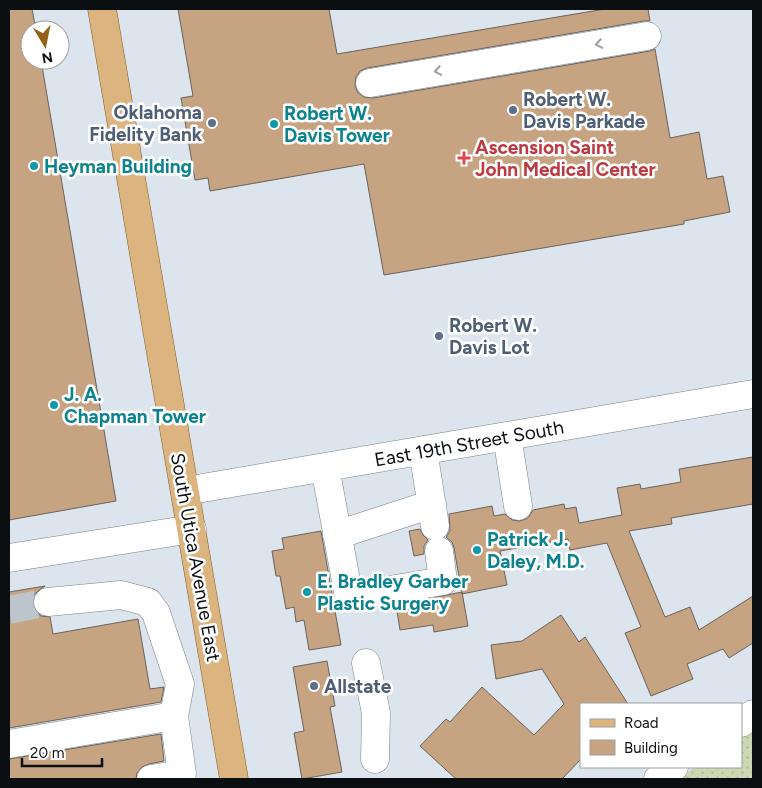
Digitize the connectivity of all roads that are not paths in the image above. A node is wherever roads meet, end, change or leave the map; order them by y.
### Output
1 (102, 9) edge
2 (647, 36) dead end
3 (370, 83) dead end
4 (753, 394) edge
5 (507, 436) junction
6 (423, 450) junction
7 (325, 467) junction
8 (185, 491) junction
9 (518, 506) dead end
10 (435, 527) junction
11 (192, 529) junction
12 (337, 535) junction
13 (9, 558) edge
14 (48, 602) tunnel mouth
15 (366, 663) dead end
16 (753, 714) edge
17 (174, 716) junction
18 (742, 722) edge
19 (9, 744) edge
20 (375, 759) dead end
21 (673, 768) edge
22 (151, 779) edge
23 (234, 779) edge
24 (658, 779) edge

1 - 8 main road, South Utica Avenue East
2 -> 3 street
4 - 5 street, East 19th Street South
5 - 6 street, East 19th Street South
5 - 9 street
6 - 7 street, East 19th Street South
6 - 10 street
7 - 8 street, East 19th Street South
7 - 12 street
8 - 11 main road, South Utica Avenue East
10 - 12 street
10 - 12 street
11 - 13 street
11 - 23 main road, South Utica Avenue East
14 - 17 street
15 - 20 street
16 - 18 street
17 - 19 street
17 - 22 street
21 - 24 street

